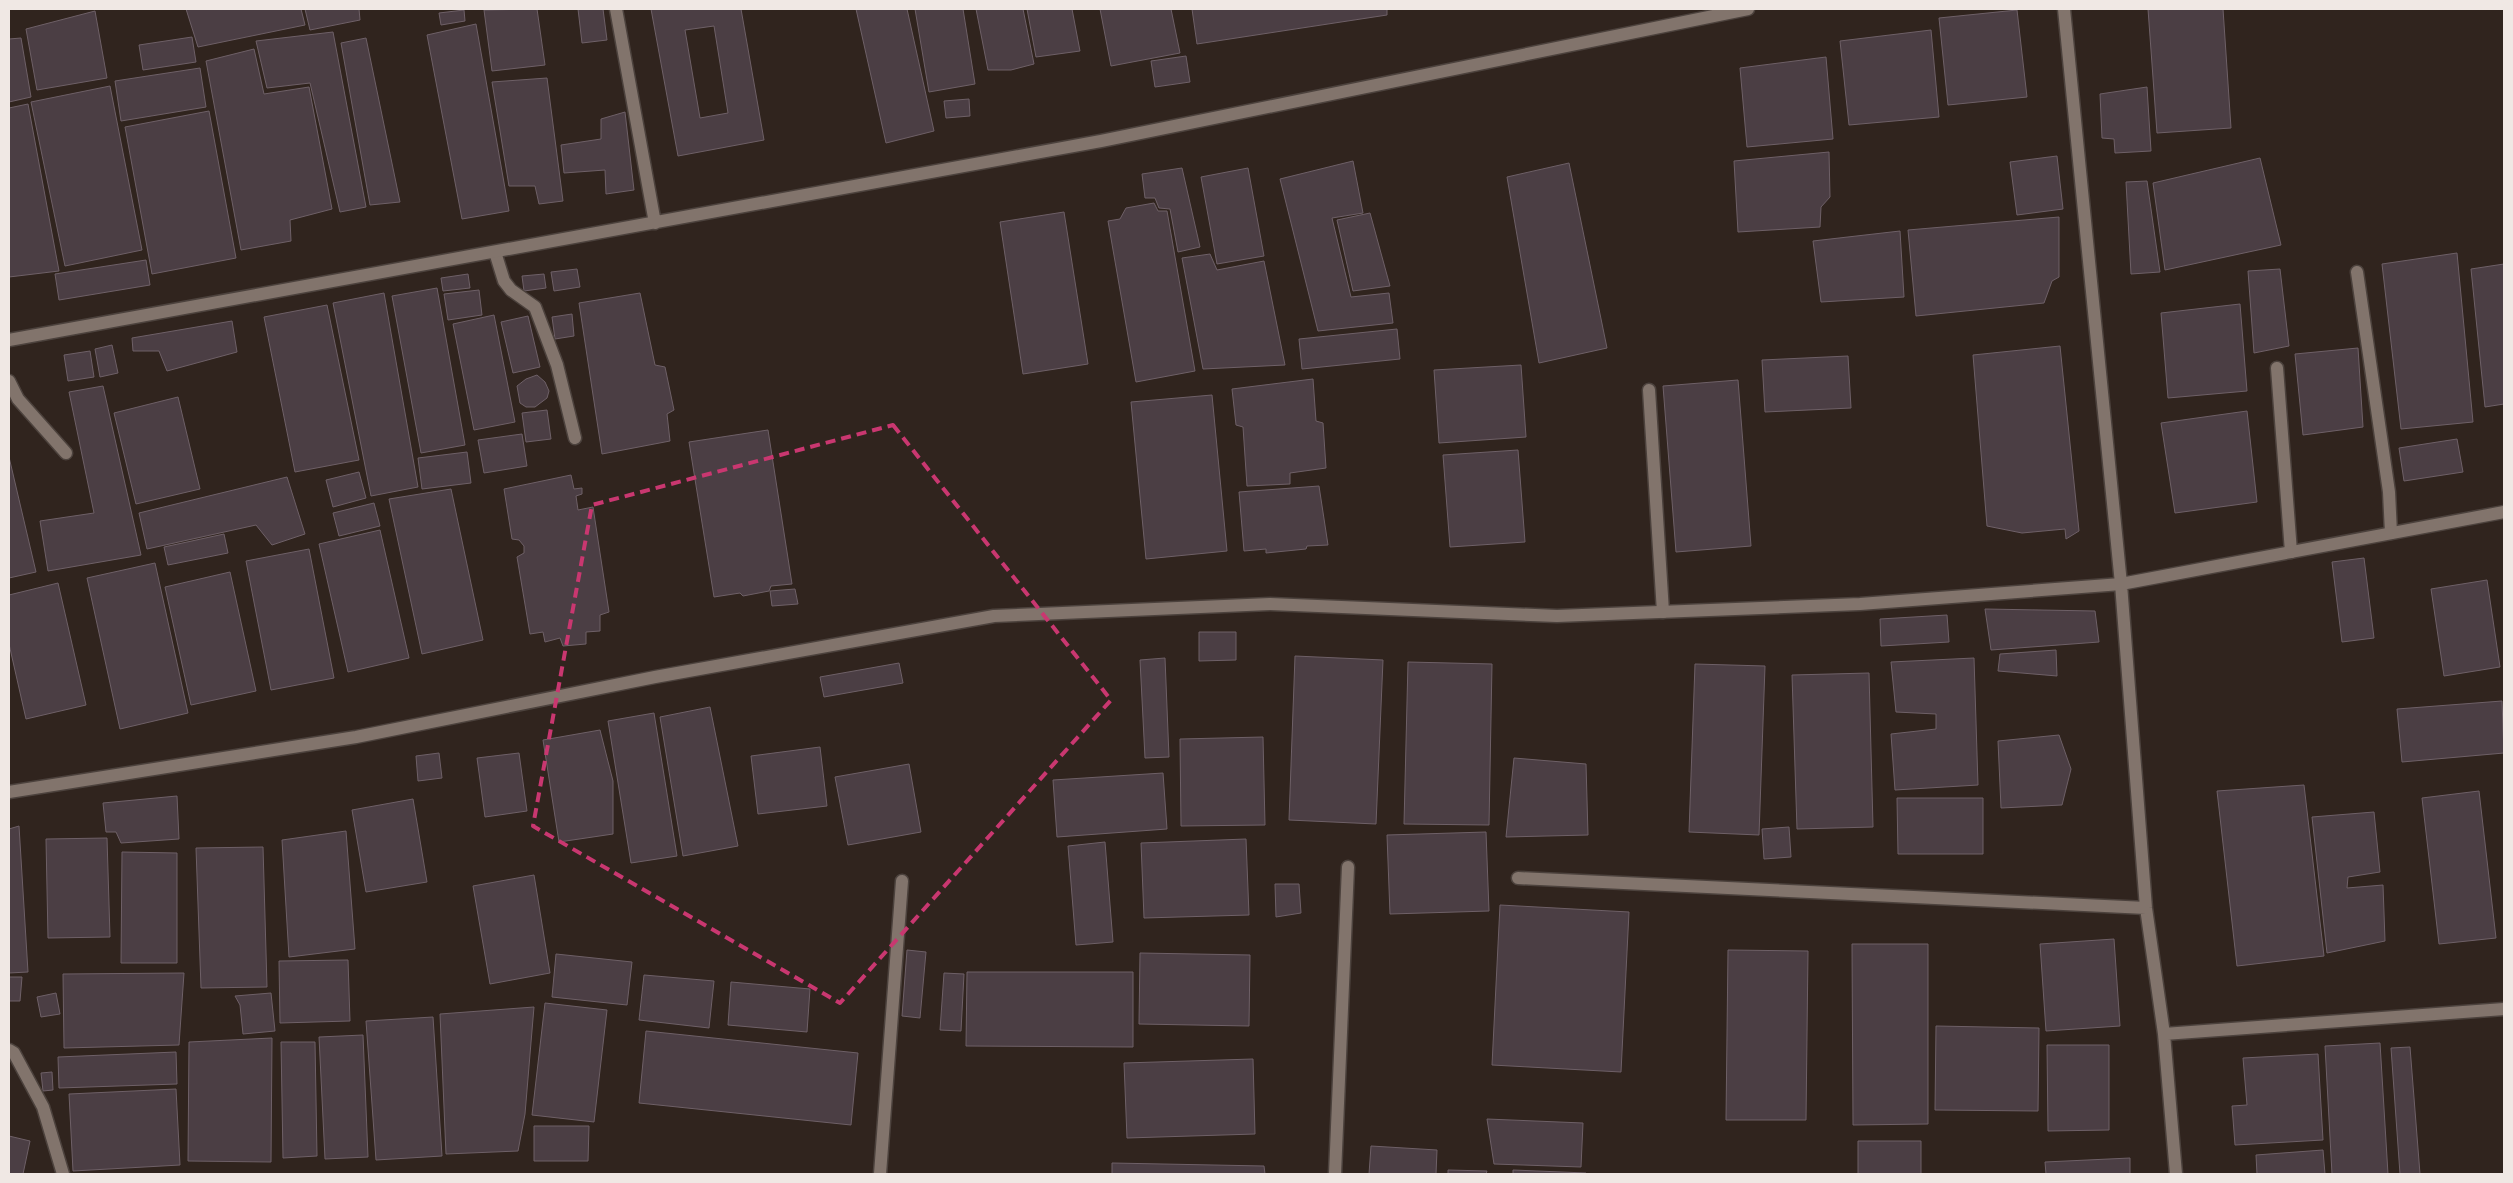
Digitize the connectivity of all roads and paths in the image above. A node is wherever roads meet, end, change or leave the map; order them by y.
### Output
1 (616, 9) edge
2 (1748, 9) edge
3 (2064, 9) edge
4 (655, 223) junction
5 (495, 252) junction
6 (2357, 272) dead end
7 (9, 340) edge
8 (2276, 368) dead end
9 (9, 381) edge
10 (1649, 390) dead end
11 (575, 438) dead end
12 (66, 453) dead end
13 (2504, 512) edge
14 (2391, 533) junction
15 (2291, 552) junction
16 (2121, 584) junction
17 (1663, 612) junction
18 (9, 792) edge
19 (1348, 867) dead end
20 (1518, 878) dead end
21 (902, 881) dead end
22 (2146, 908) junction
23 (2504, 1009) edge
24 (2164, 1034) junction
25 (9, 1050) edge
26 (63, 1174) edge
27 (880, 1174) edge
28 (1335, 1174) edge
29 (2176, 1174) edge

1 - 4 street
2 - 4 street
3 - 16 street
4 - 5 street
5 - 7 street
5 - 11 street
6 - 14 street
8 - 15 street
9 - 12 street
10 - 17 street
13 - 14 street
14 - 15 street
15 - 16 street
16 - 17 street
16 - 22 street
17 - 18 street
19 - 28 street
20 - 22 street
21 - 27 street
22 - 24 street
23 - 24 street
24 - 29 street
25 - 26 street

